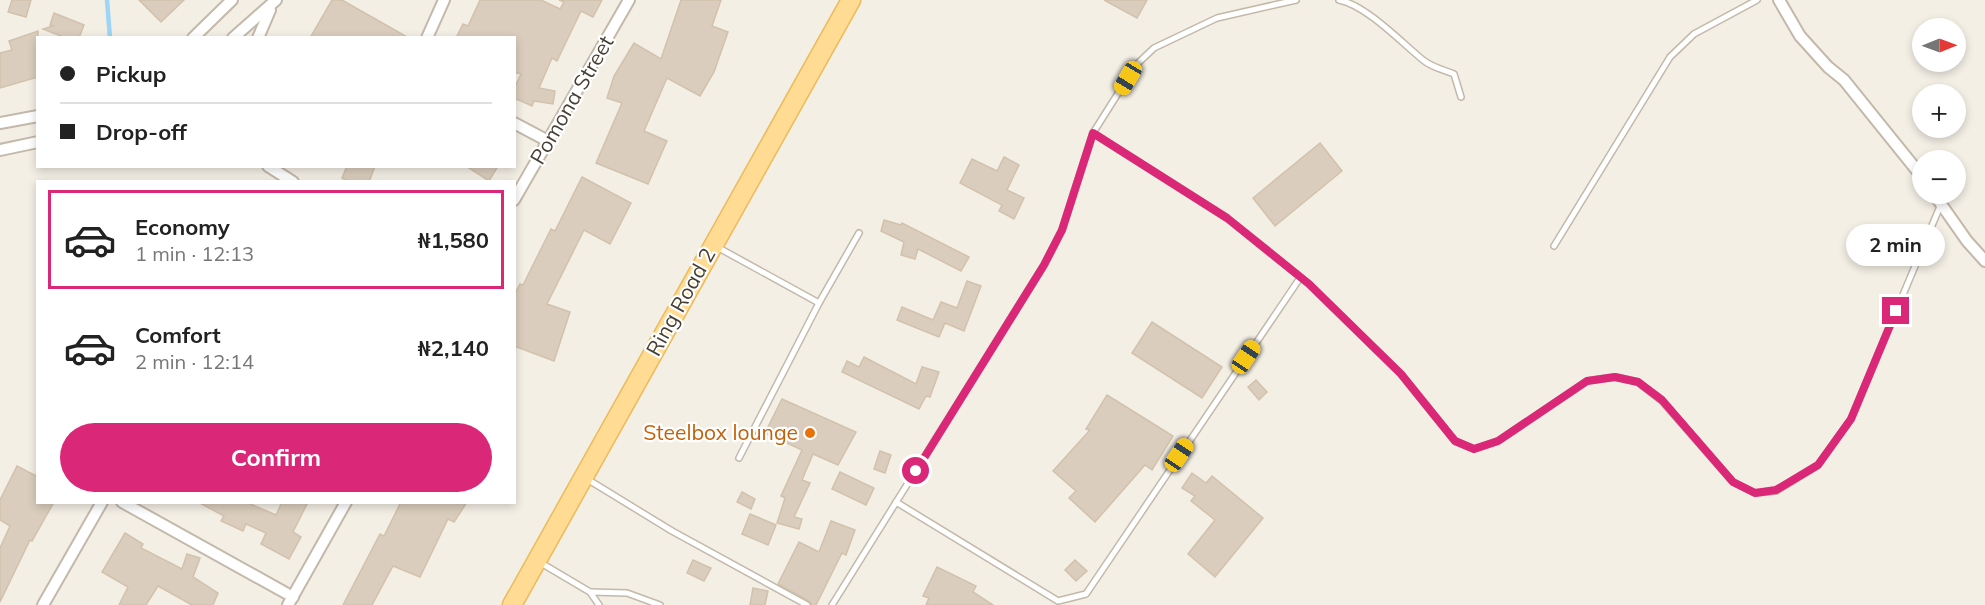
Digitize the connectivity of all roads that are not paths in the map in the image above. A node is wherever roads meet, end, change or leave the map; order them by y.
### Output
1 (232, 0) edge
2 (444, 0) edge
3 (629, 0) edge
4 (851, 0) edge
5 (1296, 0) edge
6 (1339, 0) edge
7 (1757, 0) edge
8 (1779, 0) edge
9 (273, 4) edge
10 (195, 36) edge
11 (235, 36) edge
12 (259, 36) edge
13 (428, 36) edge
14 (1461, 97) dead end
15 (36, 116) edge
16 (0, 123) edge
17 (516, 124) edge
18 (1093, 133) junction
19 (548, 141) junction
20 (36, 142) edge
21 (0, 150) edge
22 (1912, 164) edge
23 (271, 168) edge
24 (288, 180) edge
25 (516, 197) edge
26 (1941, 204) joint
27 (859, 233) dead end
28 (713, 244) junction
29 (1554, 246) dead end
30 (1985, 261) edge
31 (1300, 278) junction
32 (819, 303) junction
33 (739, 458) dead end
34 (583, 477) junction
35 (896, 502) junction
36 (101, 504) edge
37 (125, 504) edge
38 (345, 504) edge
39 (536, 560) junction
40 (590, 592) junction
41 (291, 601) edge
42 (43, 605) edge
43 (512, 605) edge
44 (599, 605) edge
45 (660, 605) edge
46 (807, 605) edge
47 (832, 605) edge

1 - 10 street
2 - 13 street
3 - 19 street, Pomona Street
4 - 28 main road, Ring Road 2
5 - 18 lane
6 - 14 lane
7 - 29 lane
8 - 22 street
9 - 11 street
9 - 12 street
15 - 16 street
17 - 19 street
18 - 31 lane
18 - 35 lane
19 - 25 street, Pomona Street
20 - 21 street
23 - 24 street
26 - 30 street
26 - 31 lane
27 - 32 lane
28 - 32 lane
28 - 34 main road, Ring Road 2
31 - 35 lane
32 - 33 lane
34 - 39 main road, Ring Road 2
34 - 46 lane
35 - 47 lane
36 - 42 street
37 - 41 street
38 - 41 street
39 - 40 lane
39 - 43 main road, Ring Road 2
40 - 44 lane
40 - 45 lane

